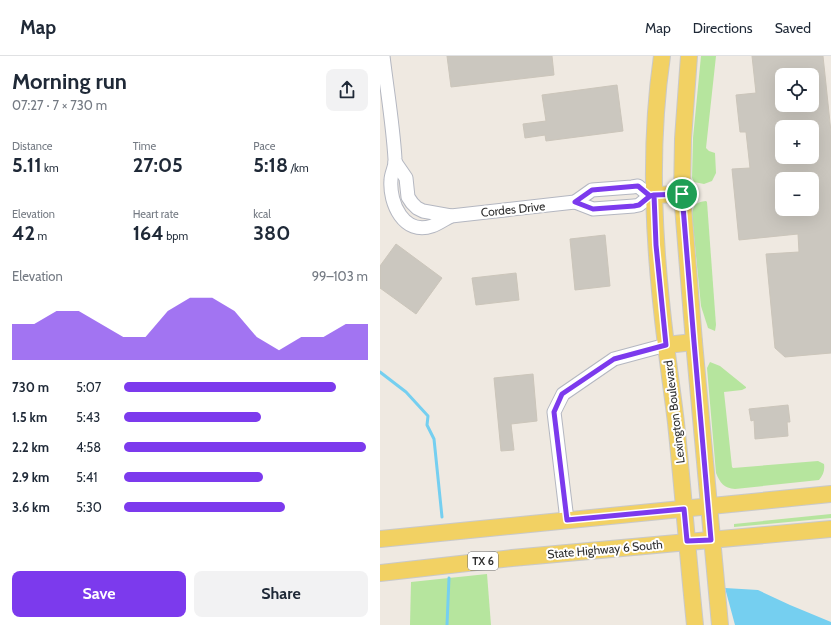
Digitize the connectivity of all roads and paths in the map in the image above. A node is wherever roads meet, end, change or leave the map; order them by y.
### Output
1 (383, 56) edge
2 (662, 56) edge
3 (689, 56) edge
4 (395, 162) junction
5 (682, 194) junction
6 (652, 195) junction
7 (575, 202) junction
8 (451, 216) junction
9 (694, 342) junction
10 (666, 345) junction
11 (831, 494) edge
12 (709, 506) junction
13 (684, 509) junction
14 (567, 520) junction
15 (831, 529) edge
16 (380, 539) edge
17 (711, 540) junction
18 (687, 541) junction
19 (380, 573) edge
20 (695, 625) edge
21 (720, 625) edge

1 - 4 street, Cordes Drive
2 - 6 main road, Lexington Boulevard
3 - 5 main road, Lexington Boulevard
4 - 8 street, Cordes Drive
4 - 8 street, Cordes Drive
5 - 6 main road
5 - 9 main road, Lexington Boulevard
6 - 7 street, Cordes Drive
6 - 7 street, Cordes Drive
6 - 10 main road, Lexington Boulevard
7 - 8 street, Cordes Drive
9 - 10 main road
9 - 12 main road, Lexington Boulevard
10 - 13 main road, Lexington Boulevard
10 - 14 street
11 - 12 main road
12 - 13 main road
12 - 17 main road, Lexington Boulevard
13 - 14 main road
13 - 18 main road, Lexington Boulevard
14 - 16 main road
15 - 17 main road, State Highway 6 South / TX 6
17 - 18 main road, State Highway 6 South / TX 6
17 - 21 main road, Lexington Boulevard
18 - 19 main road, State Highway 6 South / TX 6
18 - 20 main road, Lexington Boulevard

